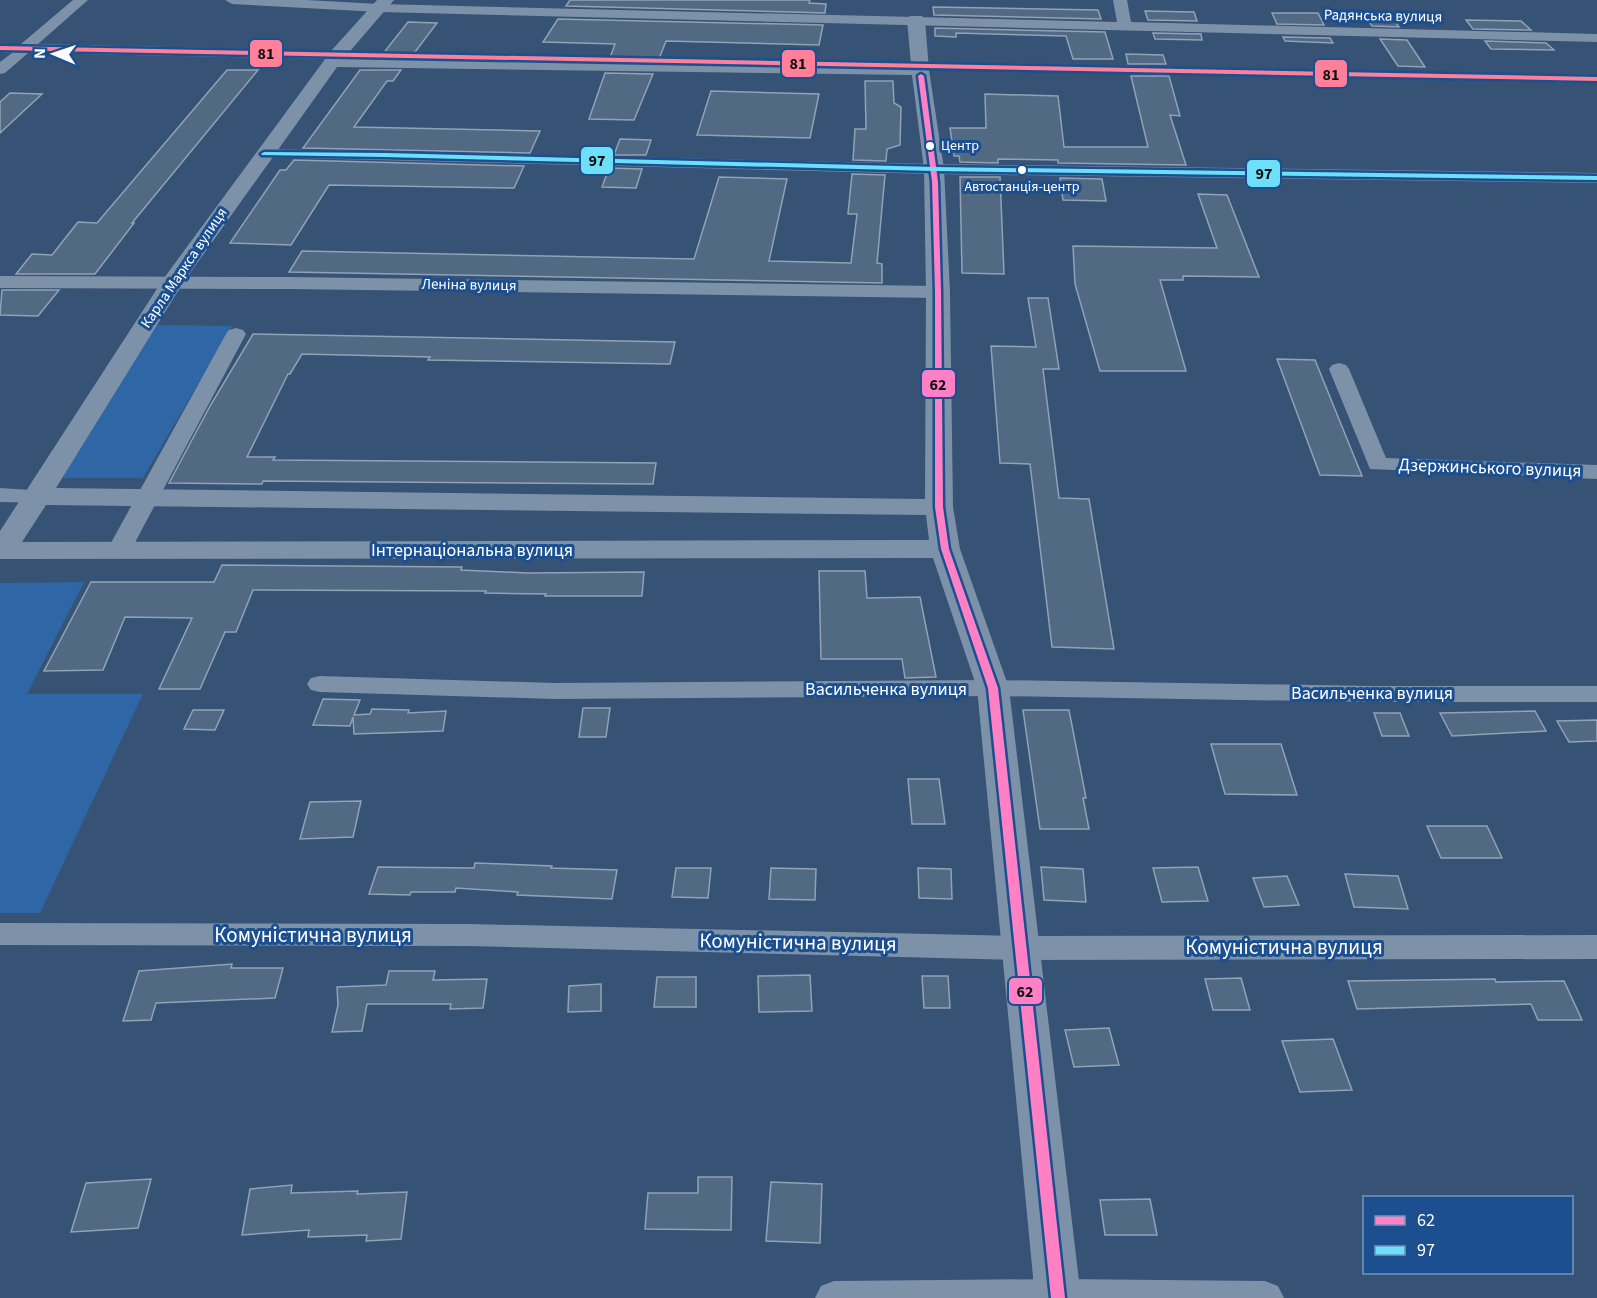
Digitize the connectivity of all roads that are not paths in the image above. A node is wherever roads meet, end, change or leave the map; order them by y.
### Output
1 (81, 0) edge
2 (232, 0) edge
3 (1120, 0) edge
4 (382, 4) edge
5 (916, 20) junction
6 (1125, 26) junction
7 (1597, 38) edge
8 (0, 48) edge
9 (20, 52) junction
10 (0, 55) edge
11 (334, 58) junction
12 (921, 68) junction
13 (0, 70) edge
14 (1597, 79) edge
15 (264, 154) junction
16 (934, 169) junction
17 (1597, 178) edge
18 (0, 282) edge
19 (172, 283) junction
20 (938, 292) junction
21 (236, 334) dead end
22 (1339, 369) dead end
23 (1597, 472) edge
24 (0, 495) edge
25 (39, 495) junction
26 (150, 495) junction
27 (939, 507) junction
28 (945, 549) junction
29 (119, 550) junction
30 (1, 551) edge
31 (320, 684) dead end
32 (993, 688) junction
33 (1597, 694) edge
34 (0, 934) edge
35 (1597, 947) edge
36 (1022, 948) junction
37 (1058, 1297) edge
38 (834, 1298) edge
39 (1265, 1298) edge

1 - 9 street
2 - 4 street, Радянська вулиця
3 - 6 street
4 - 5 street, Радянська вулиця
4 - 11 street, Карла Маркса вулиця
5 - 6 street, Радянська вулиця
5 - 12 street
6 - 7 street, Радянська вулиця
8 - 9 street
9 - 10 street
9 - 11 street
9 - 13 street
11 - 12 street
11 - 15 street, Карла Маркса вулиця
12 - 14 street
12 - 16 street
15 - 16 street
15 - 19 street, Карла Маркса вулиця
16 - 17 street
16 - 20 street
18 - 19 street, Леніна вулиця
19 - 20 street, Леніна вулиця
19 - 25 street, Карла Маркса вулиця
20 - 27 street
21 - 26 street
22 - 23 street, Дзержинського вулиця
24 - 25 street
25 - 26 street
25 - 30 street, Карла Маркса вулиця
26 - 27 street
26 - 29 street
27 - 28 street
28 - 29 street, Інтернаціональна вулиця
28 - 32 street
29 - 30 street, Інтернаціональна вулиця
31 - 32 street, Васильченка вулиця
32 - 33 street, Васильченка вулиця
32 - 36 street
34 - 36 street, Комуністична вулиця
35 - 36 street, Комуністична вулиця
36 - 37 street
37 - 38 street
37 - 39 street

